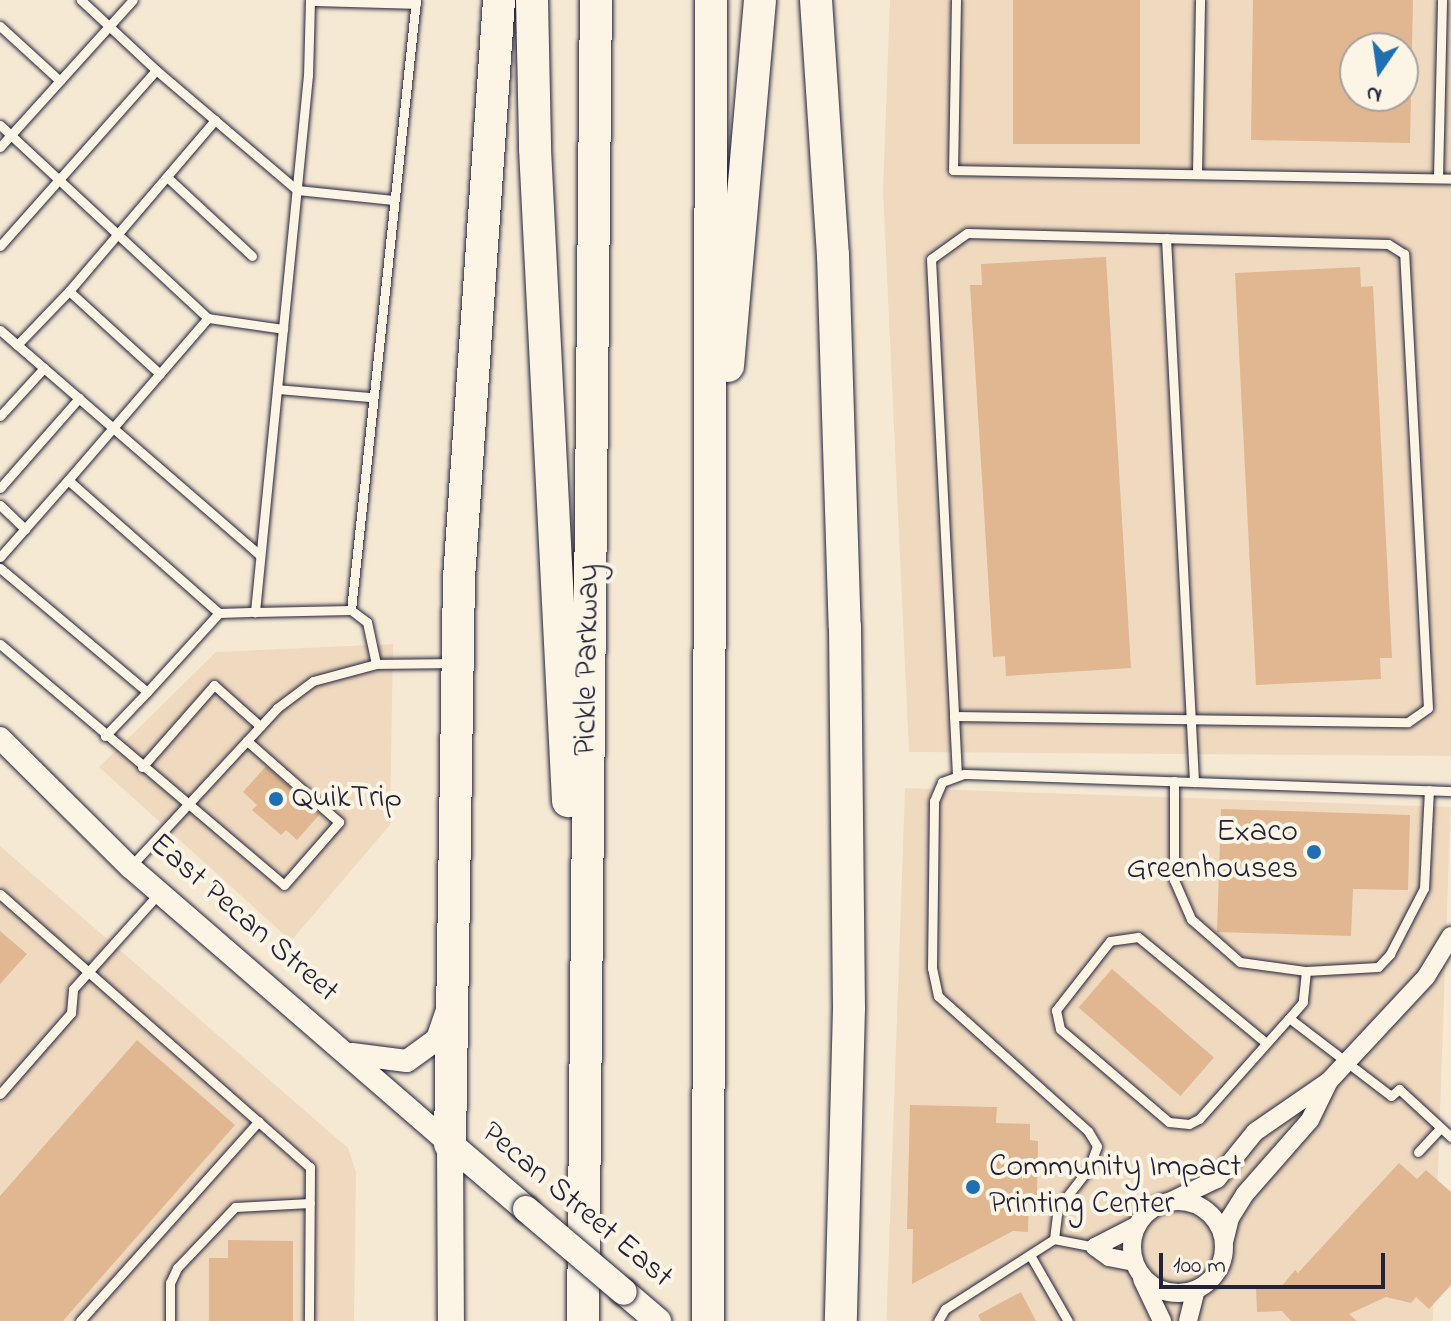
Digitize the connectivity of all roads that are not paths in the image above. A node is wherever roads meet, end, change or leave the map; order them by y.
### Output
1 (81, 0) edge
2 (133, 0) edge
3 (499, 0) edge
4 (532, 0) edge
5 (596, 0) edge
6 (711, 0) edge
7 (760, 0) edge
8 (816, 0) edge
9 (956, 0) edge
10 (1200, 0) edge
11 (1442, 0) edge
12 (310, 1) edge
13 (416, 2) edge
14 (0, 26) edge
15 (109, 26) junction
16 (156, 70) junction
17 (60, 81) junction
18 (215, 120) junction
19 (0, 125) edge
20 (11, 135) junction
21 (0, 147) edge
22 (1197, 174) junction
23 (167, 177) junction
24 (1438, 178) junction
25 (1451, 179) edge
26 (61, 181) junction
27 (297, 190) junction
28 (393, 200) junction
29 (118, 235) junction
30 (1166, 238) junction
31 (0, 246) edge
32 (252, 256) dead end
33 (69, 291) junction
34 (208, 318) junction
35 (283, 329) junction
36 (0, 330) edge
37 (17, 345) junction
38 (44, 368) junction
39 (160, 374) junction
40 (277, 389) junction
41 (371, 397) junction
42 (79, 398) junction
43 (0, 416) edge
44 (113, 428) junction
45 (68, 480) junction
46 (0, 488) edge
47 (0, 505) edge
48 (25, 529) junction
49 (260, 555) junction
50 (0, 557) edge
51 (0, 568) edge
52 (708, 572) junction
53 (351, 610) junction
54 (255, 612) junction
55 (219, 613) junction
56 (0, 644) edge
57 (457, 663) junction
58 (376, 664) junction
59 (147, 692) junction
60 (954, 716) junction
61 (1190, 723) junction
62 (260, 726) junction
63 (105, 736) junction
64 (0, 738) edge
65 (247, 741) junction
66 (142, 767) junction
67 (957, 776) junction
68 (1174, 781) junction
69 (1194, 782) junction
70 (1429, 790) junction
71 (1451, 791) edge
72 (186, 805) junction
73 (130, 867) junction
74 (160, 892) junction
75 (0, 894) edge
76 (1451, 936) edge
77 (88, 971) junction
78 (1306, 971) junction
79 (449, 1005) junction
80 (1289, 1018) junction
81 (1265, 1042) junction
82 (348, 1053) junction
83 (1346, 1063) junction
84 (1329, 1081) junction
85 (0, 1094) edge
86 (259, 1121) junction
87 (584, 1127) junction
88 (1440, 1128) junction
89 (1451, 1137) edge
90 (450, 1144) junction
91 (1418, 1152) dead end
92 (1170, 1202) junction
93 (310, 1203) junction
94 (1136, 1226) junction
95 (1054, 1239) junction
96 (1224, 1242) junction
97 (1095, 1247) junction
98 (1030, 1255) junction
99 (1137, 1269) junction
100 (1196, 1290) junction
101 (80, 1321) edge
102 (170, 1321) edge
103 (309, 1321) edge
104 (451, 1321) edge
105 (583, 1321) edge
106 (658, 1321) edge
107 (708, 1321) edge
108 (841, 1321) edge
109 (938, 1321) edge
110 (1068, 1321) edge
111 (1162, 1321) edge
112 (1188, 1321) edge

1 - 15 lane
2 - 15 lane
3 - 57 highway
4 - 87 highway
5 - 87 highway, Pickle Parkway
6 - 52 highway
7 - 52 highway
8 - 108 highway
9 - 22 lane
10 - 22 lane
11 - 24 lane
12 - 13 lane
12 - 27 lane
13 - 28 lane
14 - 17 lane
15 - 16 lane
15 - 17 lane
16 - 18 lane
16 - 26 lane
17 - 20 lane
18 - 23 lane
18 - 27 lane
19 - 20 lane
20 - 21 lane
20 - 26 lane
22 - 24 lane
23 - 29 lane
23 - 32 lane
24 - 25 lane
26 - 29 lane
26 - 31 lane
27 - 28 lane
27 - 35 lane
28 - 41 lane
29 - 33 lane
29 - 34 lane
30 - 60 lane
30 - 61 lane
30 - 61 lane
33 - 37 lane
33 - 39 lane
34 - 35 lane
34 - 39 lane
35 - 40 lane
36 - 37 lane
37 - 38 lane
38 - 42 lane
38 - 43 lane
39 - 44 lane
40 - 41 lane
40 - 49 lane
41 - 53 lane
42 - 44 lane
42 - 46 lane
44 - 45 lane
44 - 49 lane
45 - 48 lane
45 - 55 lane
47 - 48 lane
48 - 50 lane
49 - 54 lane
51 - 59 lane
52 - 107 highway
53 - 54 lane
53 - 58 lane
54 - 55 lane
55 - 59 lane
56 - 63 lane
57 - 58 lane
57 - 79 highway
58 - 62 lane
59 - 63 lane
60 - 61 lane
60 - 67 lane
61 - 69 lane
62 - 65 lane
62 - 66 lane
63 - 66 lane
64 - 73 street, East Pecan Street
65 - 72 lane
65 - 72 lane
66 - 72 lane
67 - 68 lane
67 - 95 lane
68 - 69 lane
68 - 78 lane
69 - 70 lane
70 - 71 lane
70 - 78 lane
72 - 73 lane
73 - 74 street, East Pecan Street
74 - 77 lane
74 - 82 street, East Pecan Street
75 - 77 lane
76 - 83 street
77 - 85 lane
77 - 86 lane
78 - 80 lane
79 - 82 street
79 - 90 highway
80 - 81 lane
80 - 83 lane
81 - 81 lane
82 - 90 street, East Pecan Street
83 - 84 street
83 - 88 lane
84 - 92 street
84 - 96 street
86 - 93 lane
86 - 101 lane
87 - 105 highway, Pickle Parkway
88 - 89 lane
88 - 91 lane
90 - 104 main road
90 - 106 main road, Pecan Street East, bridge
92 - 94 street
92 - 96 street
93 - 102 lane
93 - 103 lane
94 - 97 street
94 - 99 street
95 - 97 lane
95 - 98 lane
96 - 100 street
97 - 99 street
98 - 109 lane
98 - 110 lane
99 - 100 street
99 - 111 street
100 - 112 street

